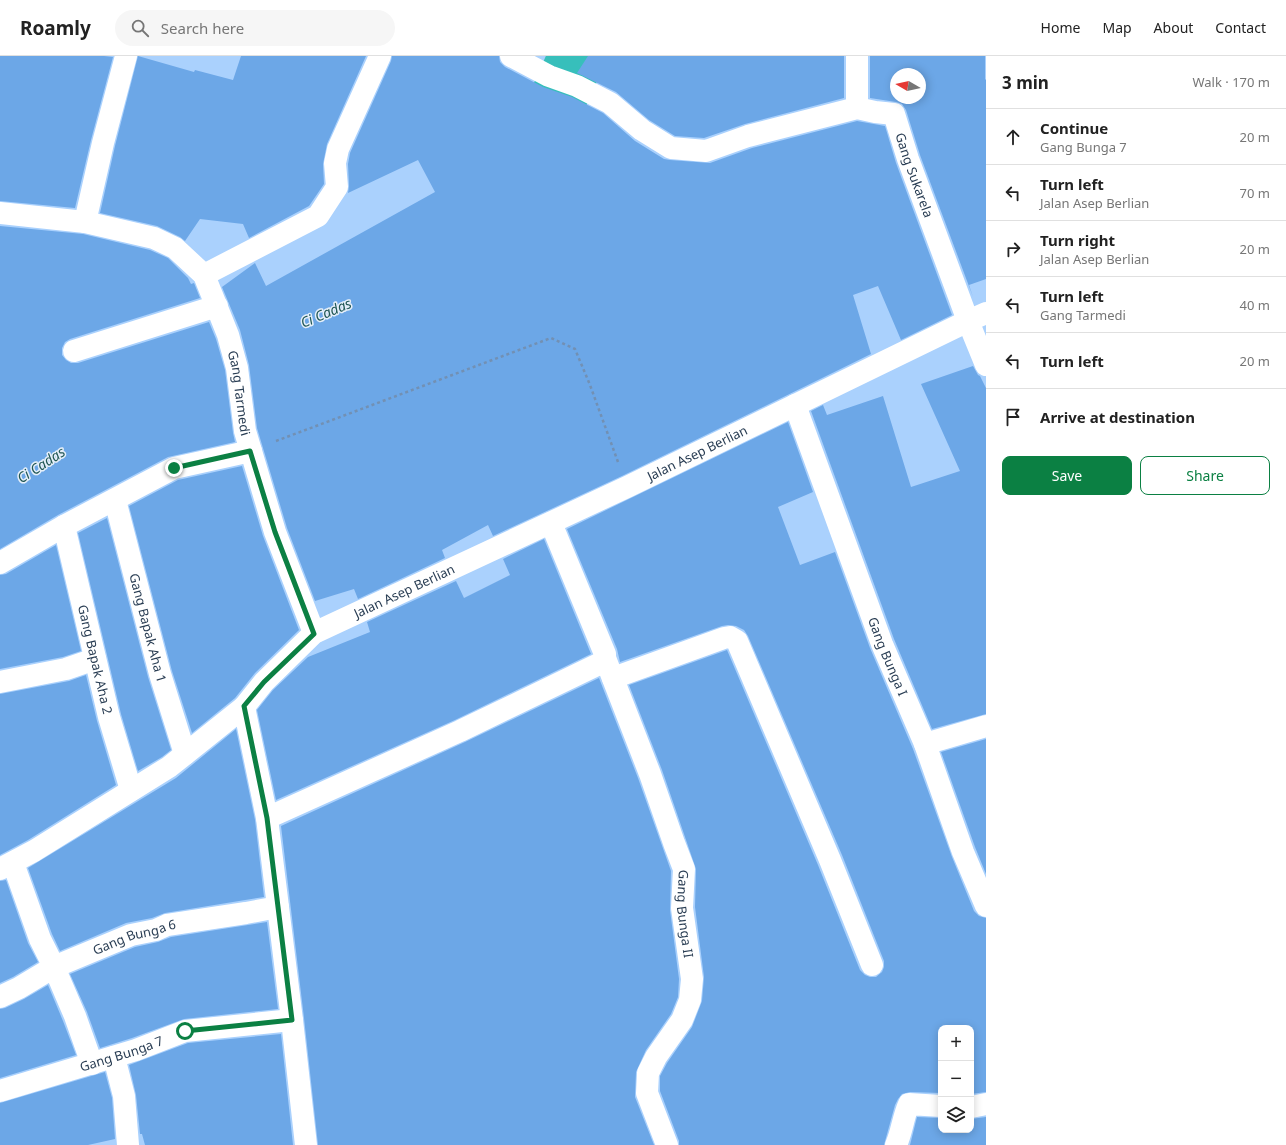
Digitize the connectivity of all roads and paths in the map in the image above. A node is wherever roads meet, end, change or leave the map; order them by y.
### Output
1 (126, 56) edge
2 (380, 56) edge
3 (511, 56) edge
4 (857, 56) edge
5 (857, 108) junction
6 (0, 213) edge
7 (85, 222) junction
8 (204, 275) junction
9 (217, 306) junction
10 (977, 317) edge
11 (74, 351) dead end
12 (986, 365) edge
13 (795, 405) junction
14 (250, 451) junction
15 (626, 487) junction
16 (115, 500) junction
17 (551, 522) junction
18 (64, 526) junction
19 (0, 563) edge
20 (314, 634) junction
21 (605, 658) junction
22 (95, 659) junction
23 (613, 678) junction
24 (0, 682) edge
25 (244, 706) junction
26 (986, 726) edge
27 (925, 744) junction
28 (185, 754) junction
29 (131, 790) junction
30 (267, 818) junction
31 (6, 866) edge
32 (986, 906) edge
33 (278, 907) junction
34 (872, 965) dead end
35 (54, 968) junction
36 (0, 997) edge
37 (292, 1020) junction
38 (114, 1057) junction
39 (92, 1064) junction
40 (0, 1091) edge
41 (986, 1104) edge
42 (938, 1106) edge
43 (974, 1106) edge
44 (128, 1145) edge
45 (306, 1145) edge
46 (667, 1145) edge
47 (896, 1145) edge

1 - 7 street
2 - 8 street
3 - 5 street
4 - 5 street
5 - 10 street, Gang Sukarela
6 - 7 street
7 - 8 street
8 - 9 street, Gang Tarmedi
9 - 11 street
9 - 14 street, Gang Tarmedi
10 - 12 street
10 - 13 street, Jalan Asep Berlian
13 - 15 street, Jalan Asep Berlian
13 - 27 street, Gang Bunga I
14 - 15 path
14 - 16 street
14 - 20 street, Gang Tarmedi
15 - 17 street, Jalan Asep Berlian
16 - 18 street
16 - 28 street, Gang Bapak Aha 1
17 - 20 street, Jalan Asep Berlian
17 - 21 street, Gang Bunga II
18 - 19 street
18 - 22 street, Gang Bapak Aha 2
20 - 25 street, Jalan Asep Berlian
21 - 23 street, Gang Bunga II
21 - 30 street
22 - 24 street
22 - 29 street, Gang Bapak Aha 2
23 - 34 street
23 - 46 street, Gang Bunga II
25 - 28 street, Jalan Asep Berlian
25 - 30 street
26 - 27 street
27 - 32 street, Gang Bunga I
28 - 29 street, Jalan Asep Berlian
29 - 31 street, Jalan Asep Berlian
30 - 33 street
31 - 35 street
33 - 35 street, Gang Bunga 6
33 - 37 street
35 - 36 street, Gang Bunga 6
35 - 39 street
37 - 38 street, Gang Bunga 7
37 - 45 street
38 - 39 street, Gang Bunga 7
38 - 44 street
39 - 40 street, Gang Bunga 7
41 - 43 street
42 - 47 street

